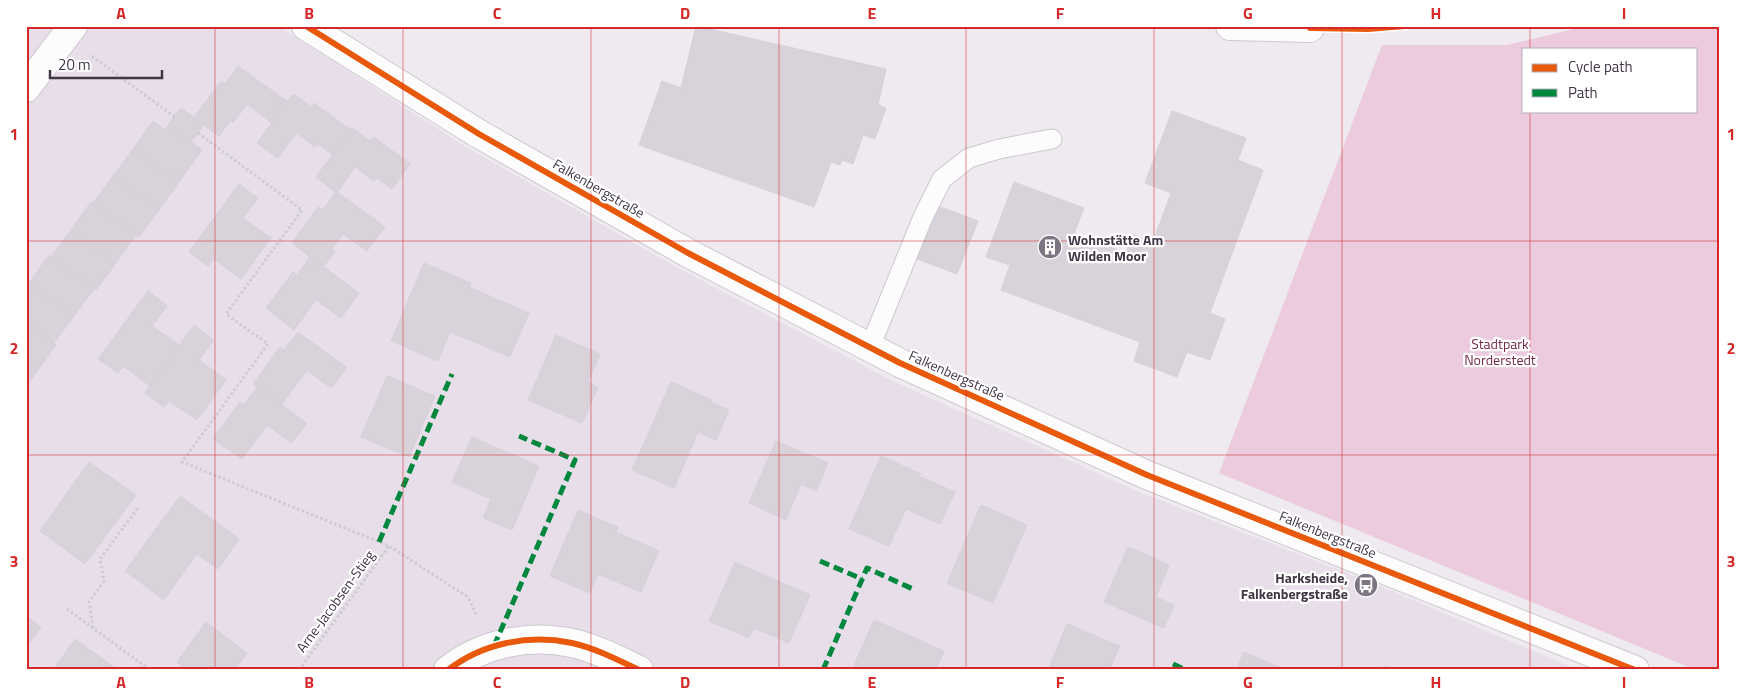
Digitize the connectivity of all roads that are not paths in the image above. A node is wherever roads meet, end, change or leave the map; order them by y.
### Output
1 (306, 26) edge
2 (1230, 26) edge
3 (1310, 28) dead end
4 (69, 32) edge
5 (26, 88) edge
6 (1052, 139) dead end
7 (870, 347) junction
8 (448, 670) edge
9 (639, 670) edge
10 (1635, 670) edge

1 - 7 street, Falkenbergstraße
2 - 3 street
4 - 5 street
6 - 7 lane
7 - 10 street, Falkenbergstraße
8 - 9 street

